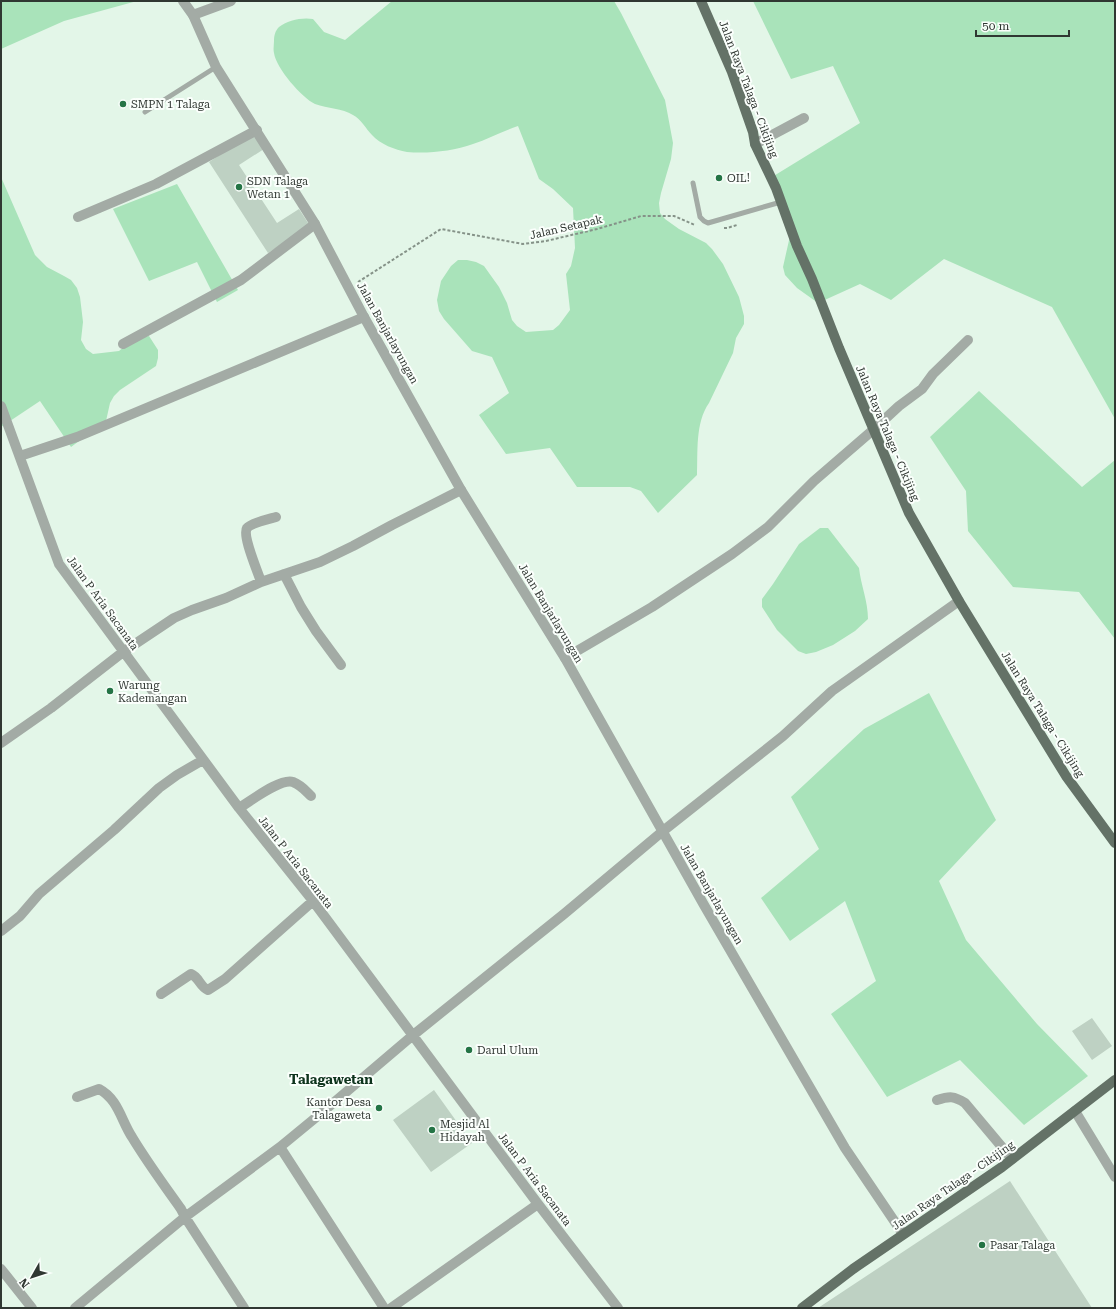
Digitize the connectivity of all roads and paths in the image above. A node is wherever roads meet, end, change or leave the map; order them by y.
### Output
1 (183, 1) edge
2 (231, 1) edge
3 (701, 1) edge
4 (193, 15) junction
5 (216, 67) junction
6 (145, 112) dead end
7 (804, 118) dead end
8 (257, 130) junction
9 (755, 144) junction
10 (693, 183) dead end
11 (781, 202) junction
12 (78, 217) dead end
13 (315, 224) junction
14 (739, 224) dead end
15 (699, 226) dead end
16 (720, 228) dead end
17 (349, 288) junction
18 (364, 317) junction
19 (968, 340) dead end
20 (123, 344) dead end
21 (1, 406) edge
22 (873, 430) junction
23 (20, 456) junction
24 (461, 490) junction
25 (276, 517) dead end
26 (284, 574) junction
27 (261, 582) junction
28 (959, 601) junction
29 (123, 652) junction
30 (565, 658) junction
31 (341, 665) dead end
32 (1, 743) edge
33 (203, 760) junction
34 (311, 796) dead end
35 (239, 808) junction
36 (663, 831) junction
37 (1115, 843) edge
38 (313, 901) junction
39 (1, 931) edge
40 (160, 994) dead end
41 (412, 1036) junction
42 (1115, 1080) edge
43 (78, 1097) dead end
44 (937, 1100) dead end
45 (1075, 1111) junction
46 (280, 1147) junction
47 (1012, 1159) junction
48 (1115, 1177) edge
49 (538, 1204) junction
50 (185, 1217) junction
51 (904, 1234) junction
52 (1, 1269) edge
53 (32, 1308) edge
54 (75, 1308) edge
55 (244, 1308) edge
56 (384, 1308) edge
57 (392, 1308) edge
58 (618, 1308) edge
59 (802, 1308) edge

1 - 4 street, Jalan Banjarlayungan
2 - 4 street
3 - 9 main road, Jalan Raya Talaga - Cikijing
4 - 5 street, Jalan Banjarlayungan
5 - 6 lane
5 - 8 street, Jalan Banjarlayungan
7 - 9 street
8 - 12 street
8 - 13 street, Jalan Banjarlayungan
9 - 11 main road, Jalan Raya Talaga - Cikijing
10 - 11 lane
11 - 22 main road, Jalan Raya Talaga - Cikijing
13 - 17 street, Jalan Banjarlayungan
13 - 20 street
14 - 16 path
15 - 17 path, Jalan Setapak
17 - 18 street, Jalan Banjarlayungan
18 - 23 street
18 - 24 street, Jalan Banjarlayungan
19 - 22 street
21 - 23 street, Jalan P Aria Sacanata
22 - 28 main road, Jalan Raya Talaga - Cikijing
22 - 30 street
23 - 29 street, Jalan P Aria Sacanata
24 - 26 street
24 - 30 street, Jalan Banjarlayungan
25 - 27 street
26 - 27 street
26 - 31 street
27 - 29 street
28 - 36 street
28 - 37 main road, Jalan Raya Talaga - Cikijing
29 - 32 street
29 - 33 street, Jalan P Aria Sacanata
30 - 36 street, Jalan Banjarlayungan
33 - 35 street, Jalan P Aria Sacanata
33 - 39 street
34 - 35 street
35 - 38 street, Jalan P Aria Sacanata
36 - 41 street
36 - 51 street, Jalan Banjarlayungan
38 - 40 street
38 - 41 street, Jalan P Aria Sacanata
41 - 46 street
41 - 49 street, Jalan P Aria Sacanata
42 - 45 main road, Jalan Raya Talaga - Cikijing
43 - 50 street
44 - 47 street
45 - 47 main road, Jalan Raya Talaga - Cikijing
45 - 48 street
46 - 50 street
46 - 56 street
47 - 51 main road, Jalan Raya Talaga - Cikijing
49 - 57 street
49 - 58 street, Jalan P Aria Sacanata
50 - 54 street
50 - 55 street
51 - 59 main road, Jalan Raya Talaga - Cikijing
52 - 53 street

